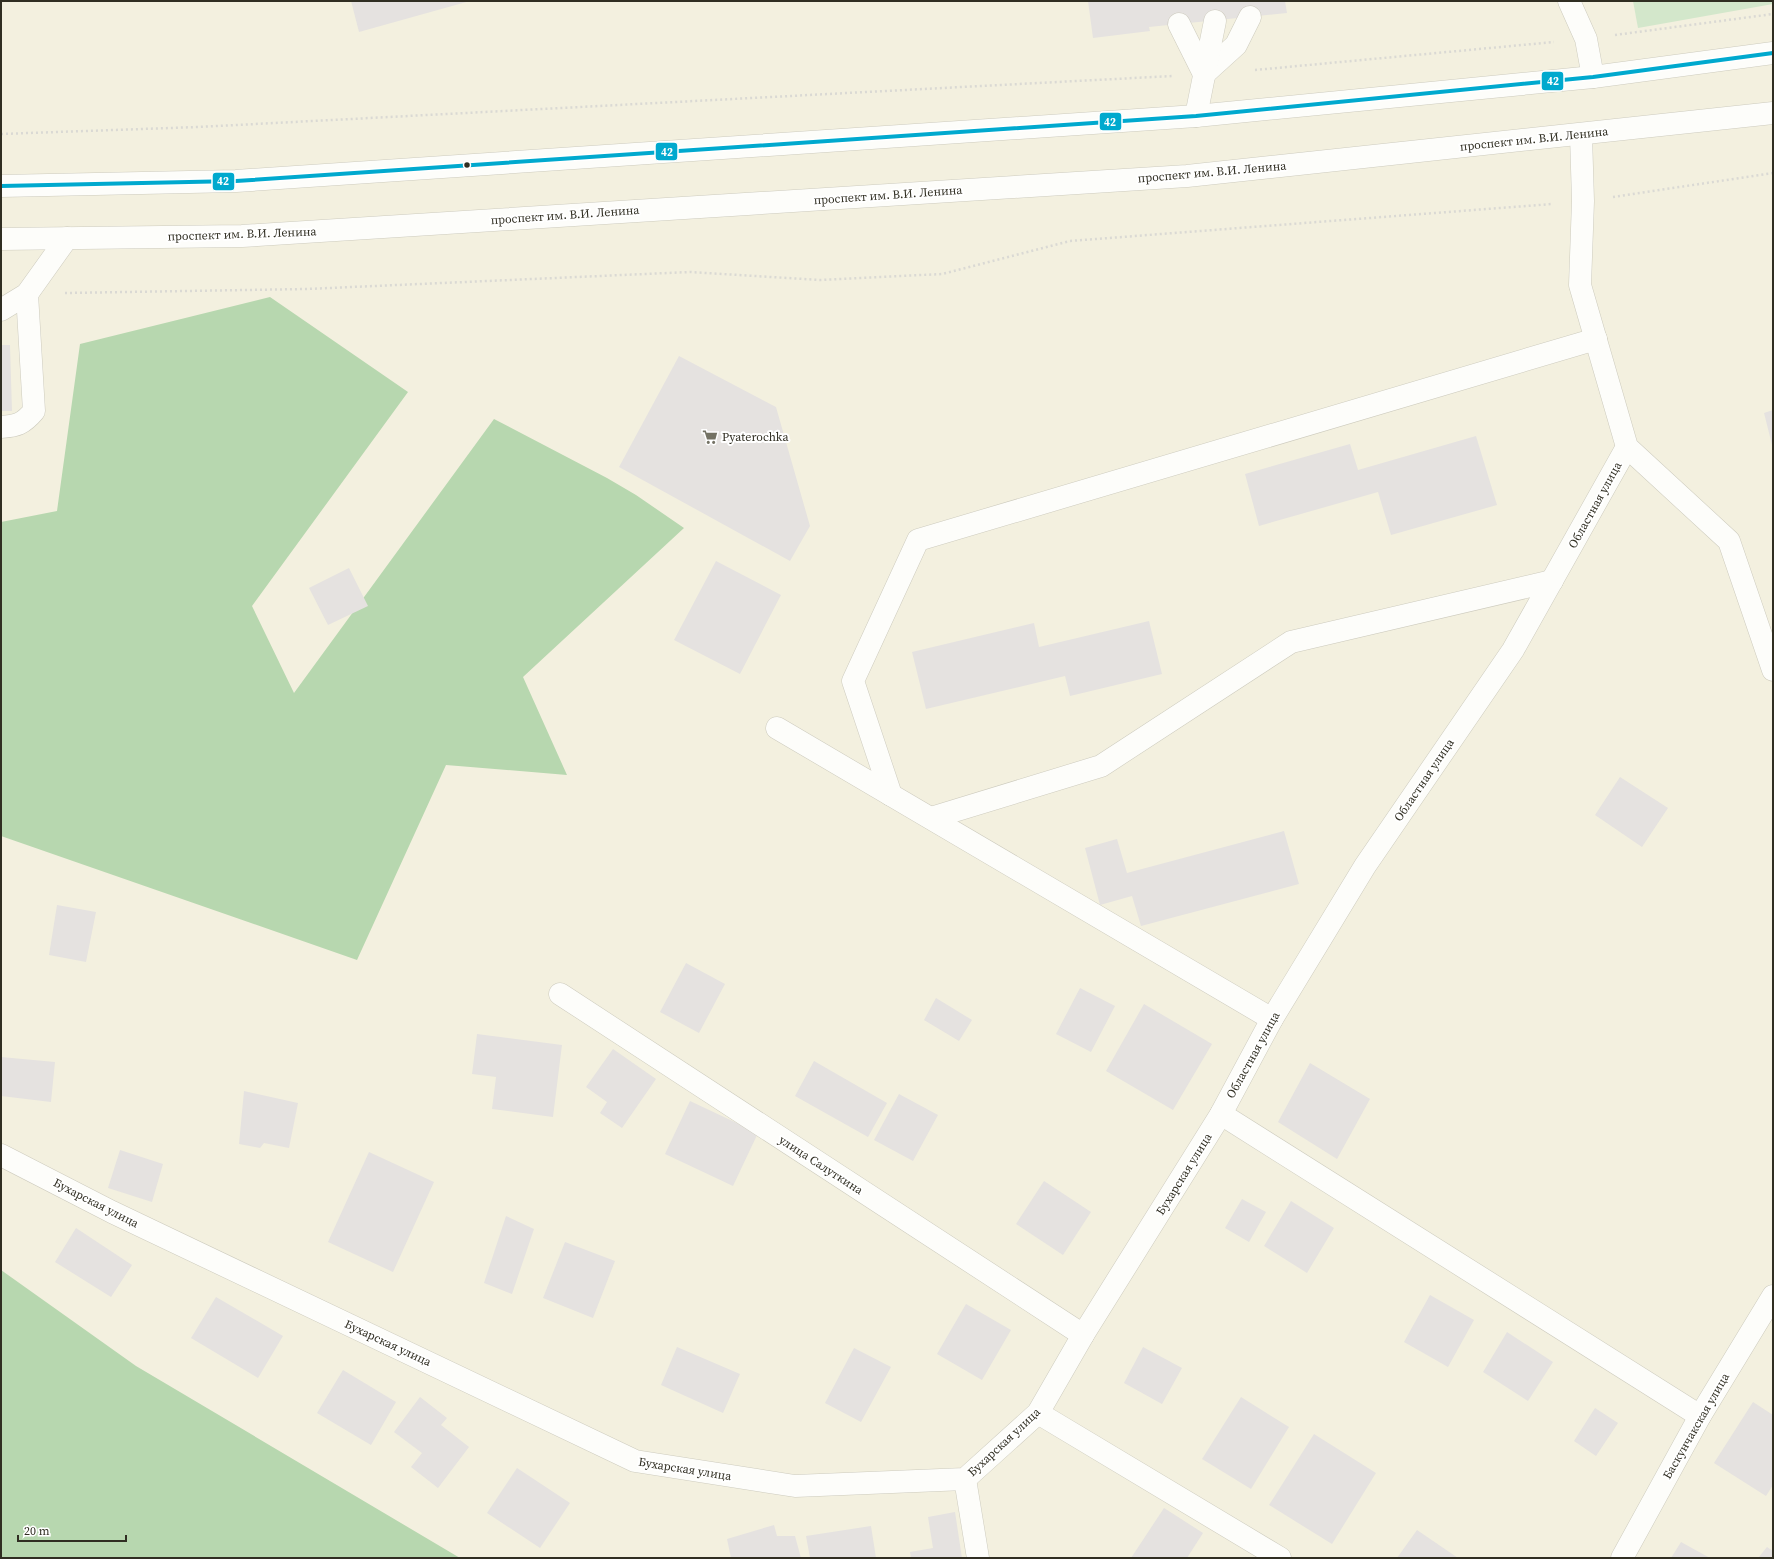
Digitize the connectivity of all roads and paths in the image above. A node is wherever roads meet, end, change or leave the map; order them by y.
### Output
1 (1569, 1) edge
2 (1773, 14) edge
3 (1250, 17) dead end
4 (1215, 20) dead end
5 (1180, 24) dead end
6 (1586, 40) junction
7 (1773, 53) edge
8 (1252, 70) dead end
9 (1204, 74) junction
10 (1593, 77) junction
11 (1773, 113) edge
12 (1196, 116) junction
13 (1, 134) edge
14 (1581, 135) junction
15 (1773, 172) edge
16 (1, 186) edge
17 (1583, 201) junction
18 (67, 238) junction
19 (1, 239) edge
20 (28, 294) junction
21 (1, 310) edge
22 (1596, 339) junction
23 (1, 427) edge
24 (1627, 447) junction
25 (1552, 581) junction
26 (1773, 670) edge
27 (777, 728) dead end
28 (891, 795) junction
29 (931, 818) junction
30 (560, 994) dead end
31 (1272, 1019) junction
32 (1221, 1114) junction
33 (1, 1155) edge
34 (1773, 1296) edge
35 (1083, 1335) junction
36 (1038, 1413) junction
37 (1700, 1416) junction
38 (965, 1479) junction
39 (978, 1558) edge
40 (1280, 1558) edge
41 (1622, 1558) edge

1 - 6 street
2 - 6 path
3 - 9 street
4 - 9 street
5 - 9 street
6 - 8 path
6 - 10 street
7 - 10 street
9 - 12 street
9 - 13 path
10 - 12 street
11 - 14 street, проспект им. В.И. Ленина
12 - 16 street
14 - 17 street
14 - 18 street, проспект им. В.И. Ленина
15 - 17 path
17 - 20 path
17 - 22 street
18 - 19 street, проспект им. В.И. Ленина
18 - 20 street
20 - 21 street
20 - 23 street
22 - 24 street
22 - 28 street
24 - 25 street, Областная улица
24 - 26 street
25 - 29 street
25 - 31 street, Областная улица
27 - 28 street
28 - 29 street
29 - 31 street
30 - 35 street, улица Салуткина
31 - 32 street, Областная улица
32 - 35 street, Бухарская улица
32 - 37 street
33 - 38 street, Бухарская улица
34 - 37 street, Баскунчакская улица
35 - 36 street, Бухарская улица
36 - 38 street, Бухарская улица
36 - 40 street
37 - 41 street, Баскунчакская улица
38 - 39 street

